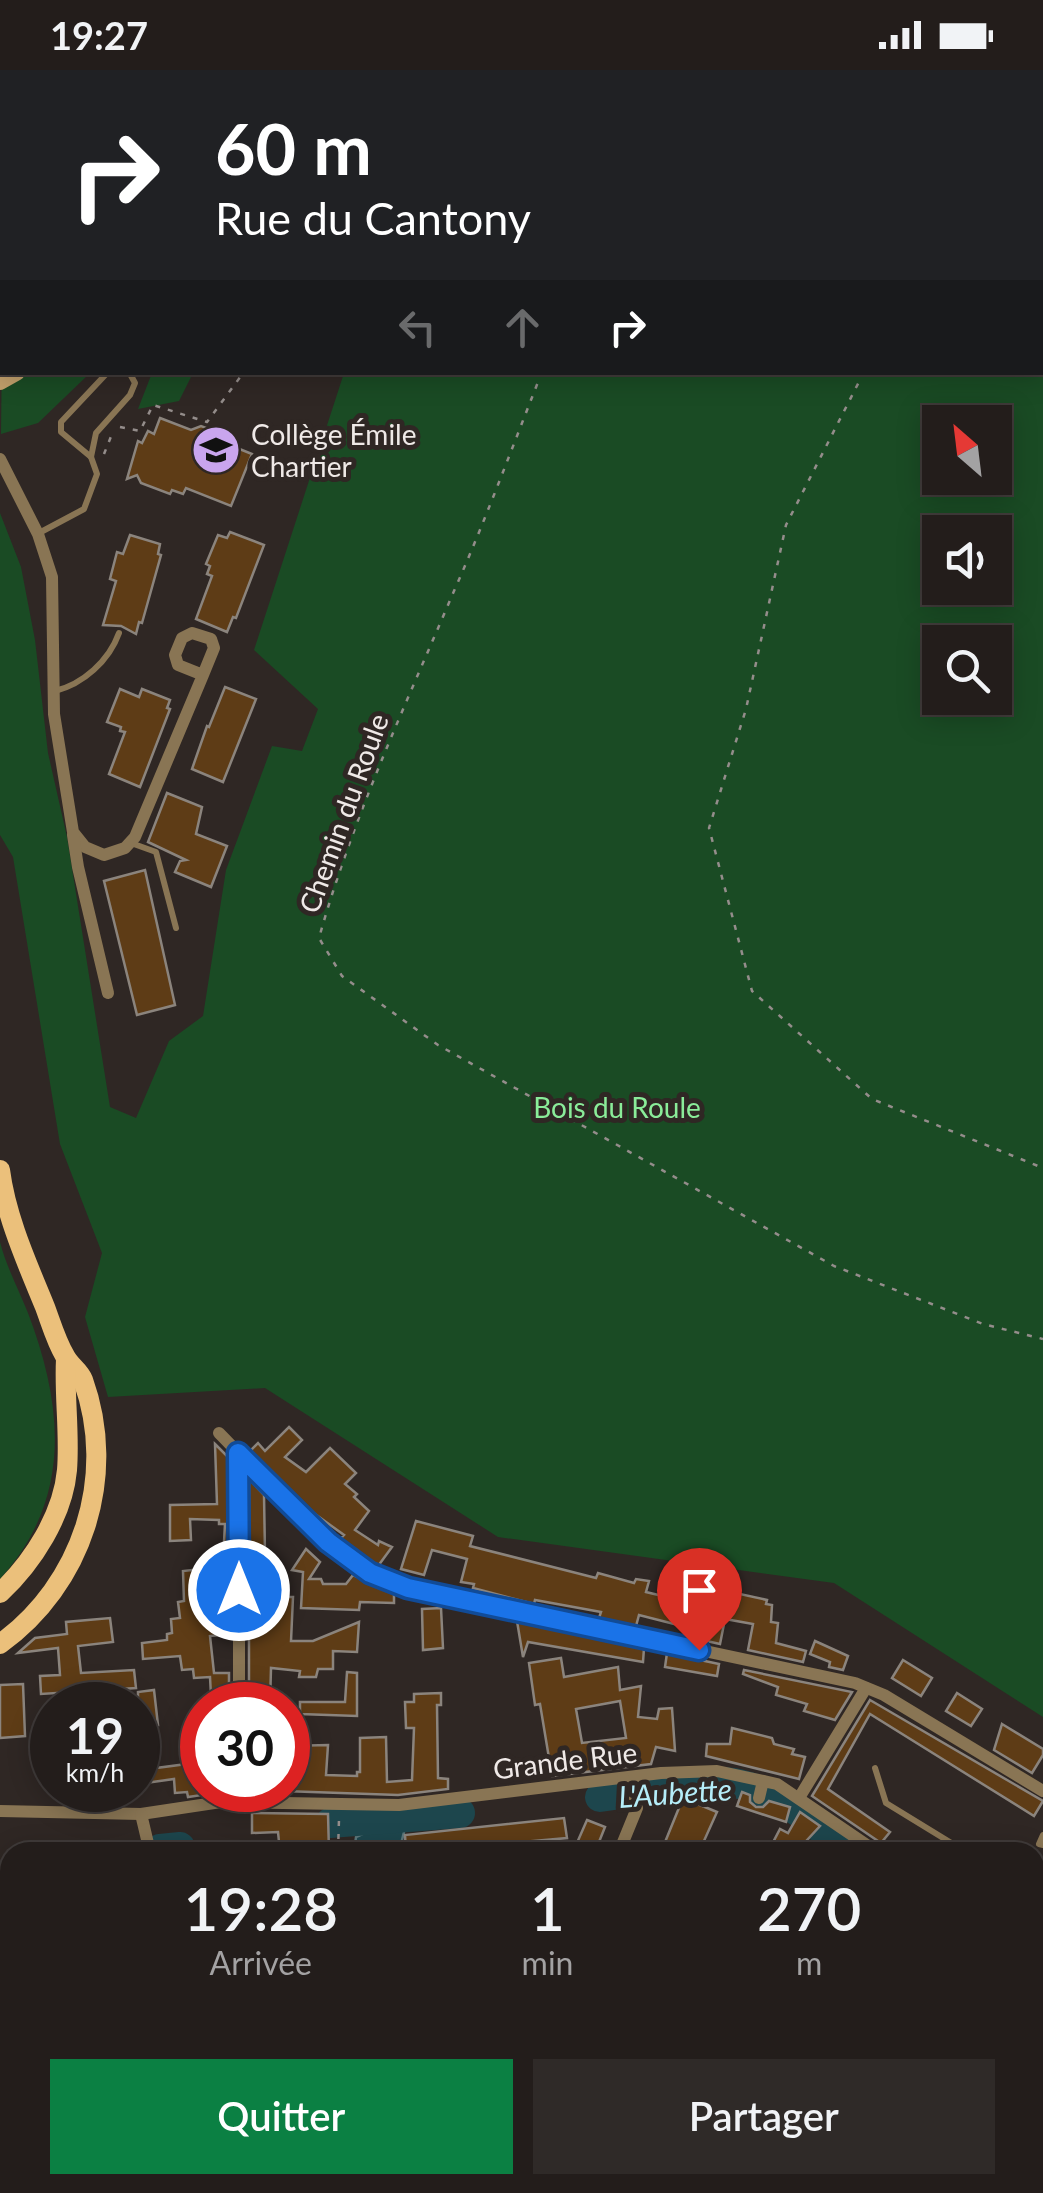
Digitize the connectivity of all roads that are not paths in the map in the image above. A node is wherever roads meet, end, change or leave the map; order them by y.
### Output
1 (105, 375) edge
2 (131, 375) edge
3 (91, 458) junction
4 (0, 459) edge
5 (38, 534) junction
6 (119, 633) dead end
7 (203, 675) dead end
8 (54, 691) junction
9 (73, 832) junction
10 (130, 843) junction
11 (176, 928) dead end
12 (108, 993) dead end
13 (0, 1170) edge
14 (66, 1359) junction
15 (219, 1433) dead end
16 (238, 1453) junction
17 (0, 1593) edge
18 (0, 1644) edge
19 (239, 1682) edge
20 (866, 1688) junction
21 (874, 1768) dead end
22 (626, 1781) junction
23 (763, 1781) junction
24 (1043, 1791) edge
25 (759, 1798) dead end
26 (799, 1798) junction
27 (310, 1802) edge
28 (180, 1807) edge
29 (0, 1812) edge
30 (141, 1814) junction
31 (147, 1842) edge
32 (624, 1842) edge
33 (863, 1842) edge
34 (949, 1842) edge

1 - 3 lane
2 - 3 lane
3 - 5 lane
4 - 5 street
5 - 8 street
6 - 8 lane
7 - 10 street
8 - 9 street
9 - 10 street
9 - 12 street
10 - 11 lane
13 - 14 main road
14 - 17 main road
14 - 18 main road
15 - 16 street
16 - 19 street
16 - 20 street
20 - 24 street
20 - 26 street
21 - 34 lane
22 - 23 street, Grande Rue
22 - 27 street, Grande Rue
22 - 32 street
23 - 25 street
23 - 26 street, Grande Rue
26 - 33 street, Grande Rue
28 - 30 street, Grande Rue
29 - 30 street, Grande Rue
30 - 31 street

